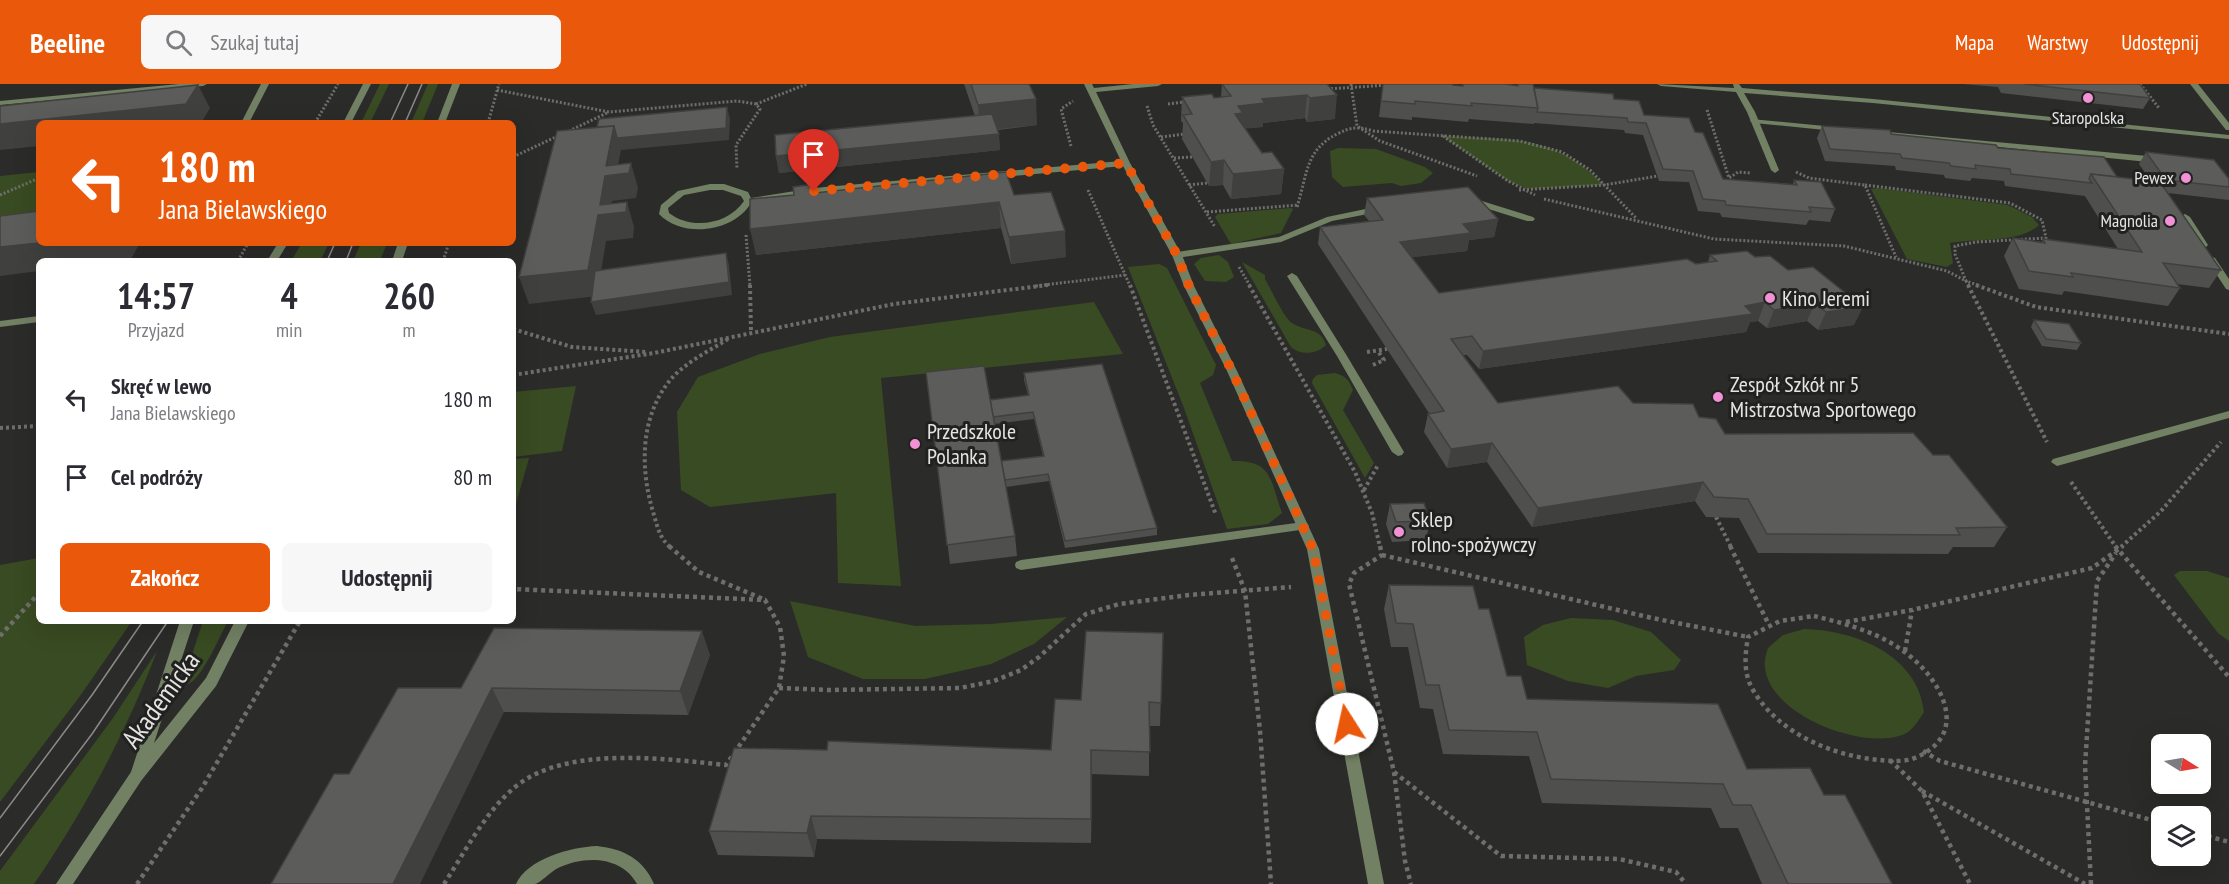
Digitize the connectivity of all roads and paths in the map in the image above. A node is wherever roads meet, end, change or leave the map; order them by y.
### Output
1 (203, 84) edge
2 (265, 84) edge
3 (338, 84) edge
4 (367, 84) edge
5 (456, 84) edge
6 (499, 84) edge
7 (807, 84) edge
8 (1158, 84) edge
9 (1661, 84) edge
10 (2140, 84) edge
11 (2194, 84) edge
12 (1352, 85) edge
13 (1389, 86) edge
14 (1090, 87) edge
15 (1737, 87) edge
16 (497, 90) junction
17 (1318, 90) edge
18 (1070, 92) dead end
19 (2152, 99) edge
20 (1191, 102) edge
21 (0, 103) edge
22 (756, 104) junction
23 (609, 112) junction
24 (1751, 112) junction
25 (247, 120) edge
26 (317, 120) edge
27 (349, 120) edge
28 (442, 120) edge
29 (489, 120) edge
30 (1754, 121) junction
31 (1357, 126) junction
32 (2229, 128) edge
33 (1840, 129) edge
34 (1875, 132) edge
35 (1188, 134) edge
36 (1442, 136) junction
37 (1161, 137) junction
38 (2229, 137) edge
39 (516, 156) edge
40 (1192, 157) edge
41 (1174, 158) junction
42 (2163, 160) edge
43 (1126, 163) junction
44 (1077, 166) junction
45 (1789, 169) dead end
46 (1775, 170) dead end
47 (738, 174) dead end
48 (1658, 176) edge
49 (1729, 178) edge
50 (36, 179) edge
51 (1485, 179) dead end
52 (1207, 183) edge
53 (1190, 185) junction
54 (1604, 185) junction
55 (1865, 185) junction
56 (1527, 189) junction
57 (0, 195) edge
58 (1539, 198) junction
59 (748, 201) junction
60 (1459, 201) edge
61 (1310, 204) dead end
62 (1298, 205) junction
63 (1392, 208) edge
64 (1207, 212) junction
65 (2186, 218) edge
66 (1530, 219) dead end
67 (1637, 219) junction
68 (745, 232) dead end
69 (1228, 248) junction
70 (1177, 255) junction
71 (1897, 258) junction
72 (1126, 275) junction
73 (1292, 276) dead end
74 (1966, 281) junction
75 (2229, 287) edge
76 (36, 319) edge
77 (0, 324) edge
78 (516, 330) edge
79 (751, 333) junction
80 (2229, 334) edge
81 (731, 337) junction
82 (1387, 350) edge
83 (1370, 352) dead end
84 (654, 353) junction
85 (516, 375) edge
86 (2229, 414) edge
87 (36, 426) edge
88 (0, 429) edge
89 (2223, 439) dead end
90 (1398, 452) dead end
91 (2057, 462) junction
92 (1378, 465) dead end
93 (1363, 490) junction
94 (1716, 517) edge
95 (1303, 526) junction
96 (1225, 538) junction
97 (2118, 550) junction
98 (1382, 555) junction
99 (1021, 565) dead end
100 (1292, 587) dead end
101 (516, 590) edge
102 (1245, 591) junction
103 (36, 596) edge
104 (765, 600) junction
105 (1912, 610) junction
106 (1845, 622) junction
107 (1768, 623) junction
108 (186, 624) edge
109 (240, 624) edge
110 (298, 624) edge
111 (0, 636) edge
112 (1748, 637) junction
113 (1905, 651) junction
114 (2229, 677) edge
115 (779, 688) junction
116 (1923, 751) junction
117 (1890, 760) junction
118 (1394, 772) junction
119 (136, 777) junction
120 (1922, 791) junction
121 (2086, 802) junction
122 (2151, 820) edge
123 (2211, 837) edge
124 (2229, 842) edge
125 (64, 884) edge
126 (137, 884) edge
127 (444, 884) edge
128 (524, 884) edge
129 (646, 884) edge
130 (1271, 884) edge
131 (1376, 884) edge
132 (1411, 884) edge
133 (1686, 884) edge
134 (1970, 884) edge
135 (2085, 884) edge
136 (2091, 884) edge

1 - 21 street
2 - 25 street
3 - 26 path
4 - 27 street
5 - 28 street
6 - 16 path
7 - 22 path
8 - 14 street
9 - 15 street
10 - 19 path
11 - 32 street
12 - 13 path
12 - 17 path
12 - 31 path
14 - 43 street
15 - 24 street
15 - 38 street
16 - 23 path
16 - 29 path
18 - 44 path
20 - 37 path
22 - 23 path
22 - 47 path
23 - 39 path
24 - 30 street
24 - 49 path
30 - 33 street
30 - 46 street
31 - 36 path
31 - 51 path
31 - 62 path
34 - 42 street
35 - 37 path
36 - 54 path
36 - 56 path
37 - 41 path
40 - 41 path
41 - 53 path
43 - 44 street
43 - 70 street
44 - 59 street
44 - 72 path
45 - 55 path
48 - 54 path
50 - 57 path
52 - 53 path
53 - 64 path
54 - 56 path
54 - 67 path
55 - 71 path
55 - 74 path
56 - 58 path
56 - 58 path
58 - 67 path
59 - 59 street
60 - 66 street
61 - 62 path
62 - 64 path
63 - 69 street
64 - 69 path
65 - 75 street
67 - 71 path
68 - 79 path
69 - 70 street
69 - 93 path
70 - 95 street
71 - 74 path
72 - 79 path
72 - 96 path
73 - 90 street
74 - 80 path
74 - 91 path
76 - 77 street
78 - 84 path
79 - 81 path
81 - 84 path
81 - 104 path
82 - 83 path
84 - 85 path
86 - 91 street
87 - 88 path
89 - 97 path
91 - 97 path
92 - 93 path
93 - 98 path
94 - 107 path
95 - 96 street
95 - 131 street
96 - 99 street
96 - 102 path
97 - 105 path
97 - 114 path
97 - 121 path
98 - 112 path
98 - 118 path
100 - 102 path
101 - 104 path
102 - 115 path
102 - 130 path
103 - 111 path
104 - 115 path
105 - 106 path
105 - 113 path
106 - 107 path
106 - 113 path
107 - 112 path
108 - 119 street, Akademicka
109 - 119 street, Akademicka
110 - 126 path
112 - 117 path
113 - 116 path
115 - 127 path
116 - 117 path
116 - 121 path
117 - 120 path
118 - 132 path
118 - 133 path
119 - 125 street, Akademicka
120 - 134 path
120 - 135 path
121 - 122 path
121 - 136 path
123 - 124 path
128 - 129 street

